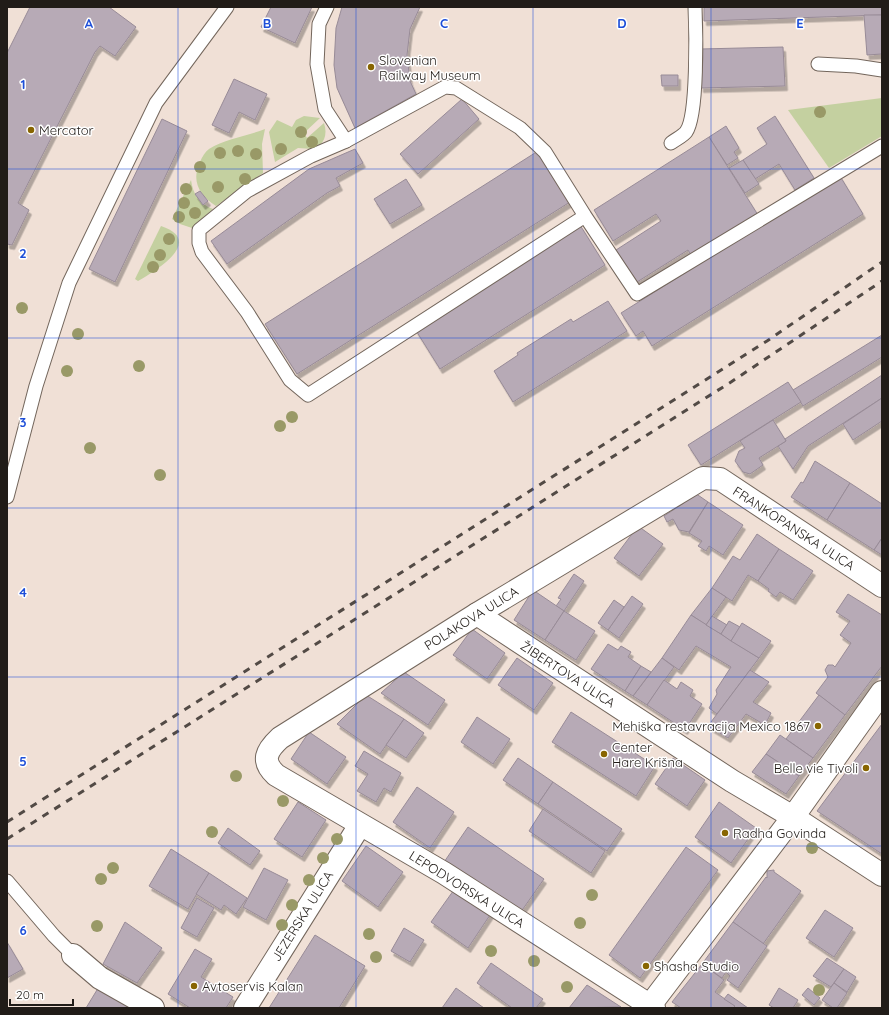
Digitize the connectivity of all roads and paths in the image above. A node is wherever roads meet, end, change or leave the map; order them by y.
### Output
1 (227, 7) edge
2 (327, 7) edge
3 (695, 7) edge
4 (818, 64) dead end
5 (882, 70) edge
6 (346, 141) junction
7 (671, 142) dead end
8 (882, 146) edge
9 (585, 216) junction
10 (703, 478) joint
11 (7, 497) edge
12 (882, 586) edge
13 (477, 614) junction
14 (882, 692) edge
15 (276, 775) joint
16 (794, 817) junction
17 (360, 825) junction
18 (882, 875) edge
19 (7, 881) edge
20 (73, 955) joint
21 (651, 1007) edge
22 (153, 1008) edge
23 (245, 1008) edge

1 - 11 lane
2 - 6 lane
3 - 7 lane
4 - 5 lane
6 - 9 lane
6 - 9 lane
8 - 9 lane
10 - 12 street, FRANKOPANSKA ULICA
10 - 13 street, POLAKOVA ULICA
13 - 15 street, POLAKOVA ULICA
13 - 16 street, ŽIBERTOVA ULICA
14 - 16 street
15 - 17 street, LEPODVORSKA ULICA
16 - 18 street, ŽIBERTOVA ULICA
16 - 21 street
17 - 21 street, LEPODVORSKA ULICA
17 - 23 street, JEZERSKA ULICA
19 - 20 lane
20 - 22 street

